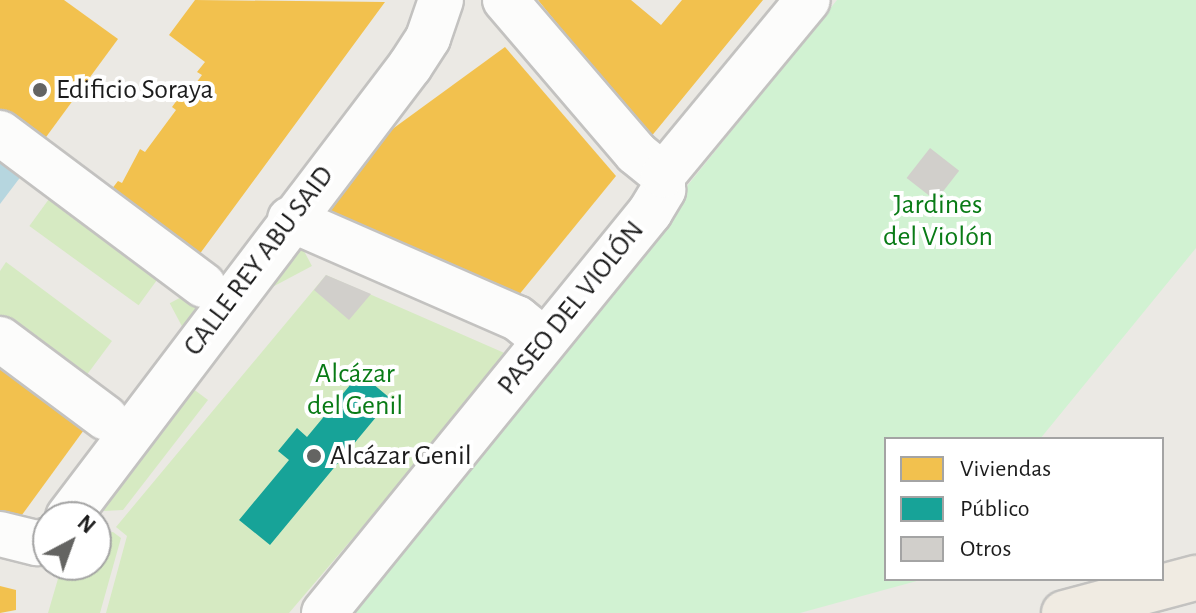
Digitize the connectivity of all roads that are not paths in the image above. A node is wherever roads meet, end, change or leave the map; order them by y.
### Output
1 (441, 0) edge
2 (505, 0) edge
3 (808, 0) edge
4 (0, 133) edge
5 (663, 175) junction
6 (290, 219) junction
7 (203, 285) dead end
8 (0, 339) edge
9 (544, 340) junction
10 (106, 418) dead end
11 (80, 501) edge
12 (0, 534) edge
13 (32, 542) edge
14 (1196, 578) edge
15 (324, 613) edge
16 (1064, 613) edge

1 - 6 street, CALLE REY ABU SAID
2 - 5 street
3 - 5 street, PASEO DEL VIOLÓN
4 - 7 street
5 - 9 street, PASEO DEL VIOLÓN
6 - 9 street
6 - 11 street, CALLE REY ABU SAID
8 - 10 street
9 - 15 street, PASEO DEL VIOLÓN
12 - 13 street
14 - 16 main road

